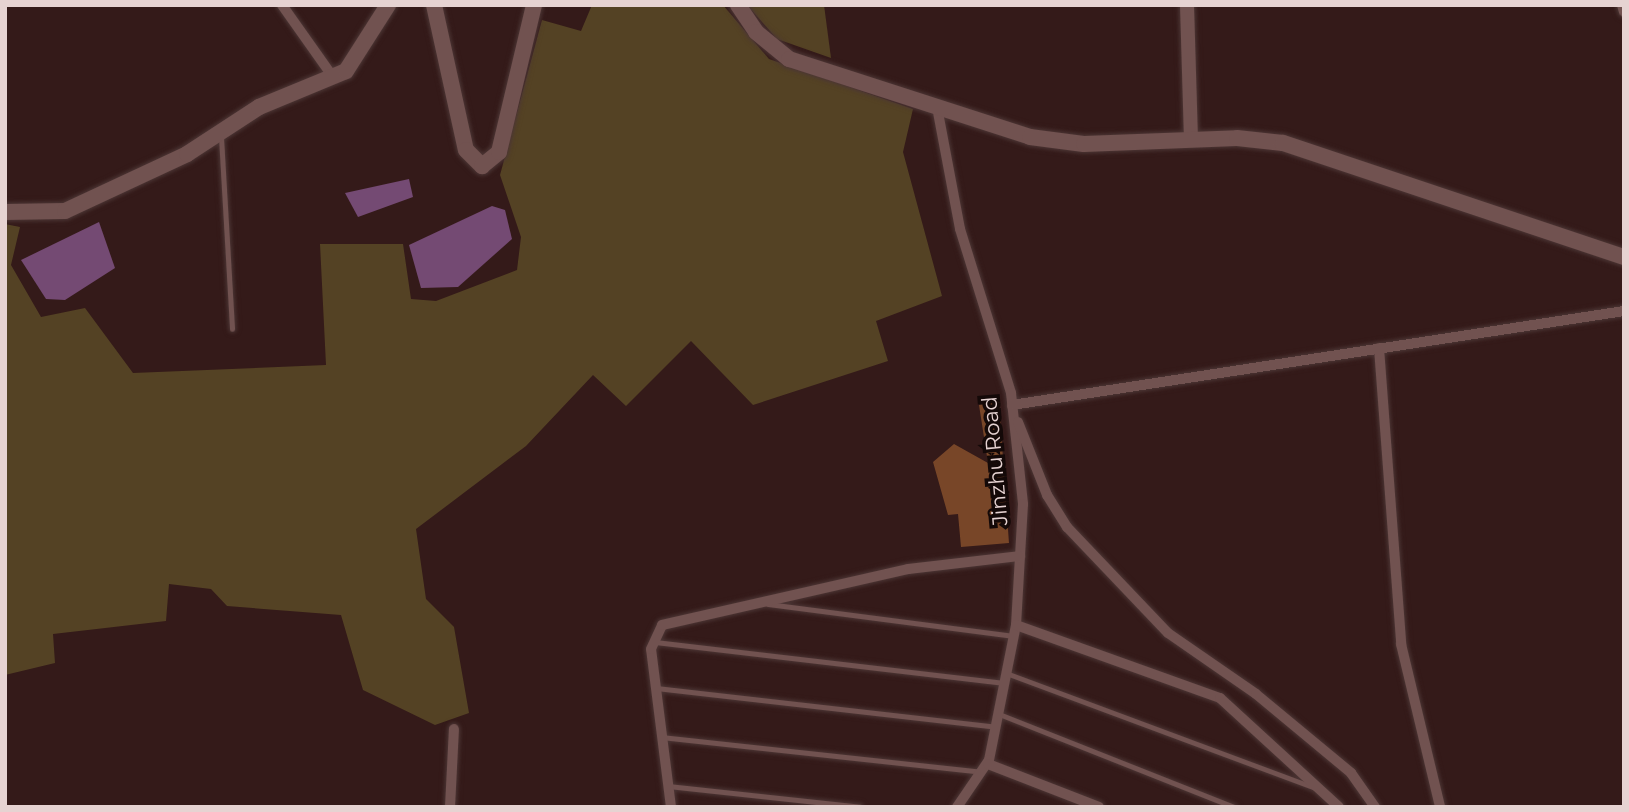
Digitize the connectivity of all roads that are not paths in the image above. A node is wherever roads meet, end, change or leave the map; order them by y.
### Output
1 (282, 5) edge
2 (388, 5) edge
3 (433, 5) edge
4 (534, 5) edge
5 (738, 5) edge
6 (1187, 5) edge
7 (1622, 5) edge
8 (1624, 12) edge
9 (333, 77) junction
10 (937, 107) junction
11 (221, 132) junction
12 (1191, 140) junction
13 (5, 212) edge
14 (1624, 257) edge
15 (1624, 311) edge
16 (232, 329) dead end
17 (1380, 348) junction
18 (1013, 409) junction
19 (1020, 556) junction
20 (761, 603) junction
21 (1015, 631) junction
22 (652, 642) junction
23 (1005, 678) junction
24 (656, 688) junction
25 (998, 714) junction
26 (996, 727) junction
27 (454, 729) dead end
28 (661, 737) junction
29 (986, 768) junction
30 (668, 786) junction
31 (1319, 788) junction
32 (450, 807) edge
33 (671, 807) edge
34 (860, 807) edge
35 (957, 807) edge
36 (1099, 807) edge
37 (1234, 807) edge
38 (1339, 807) edge
39 (1375, 807) edge
40 (1440, 807) edge

1 - 9 street
2 - 9 main road
3 - 4 main road
5 - 10 main road
6 - 12 street
7 - 8 street
9 - 11 main road
10 - 12 main road
10 - 18 street, Jinzhu Road
11 - 13 main road
11 - 16 lane
12 - 14 main road
15 - 17 street
17 - 18 street
17 - 40 street
18 - 19 street, Jinzhu Road
18 - 39 street
19 - 20 street
19 - 21 street, Jinzhu Road
20 - 21 lane
20 - 22 street
21 - 23 street, Jinzhu Road
21 - 31 street
22 - 23 lane
22 - 24 street
23 - 25 street, Jinzhu Road
23 - 31 lane
24 - 26 lane
24 - 28 street
25 - 26 street, Jinzhu Road
25 - 37 lane
26 - 29 street, Jinzhu Road
27 - 32 street
28 - 29 lane
28 - 30 street
29 - 35 street, Jinzhu Road
29 - 36 street
30 - 33 street
30 - 34 lane
31 - 38 street

